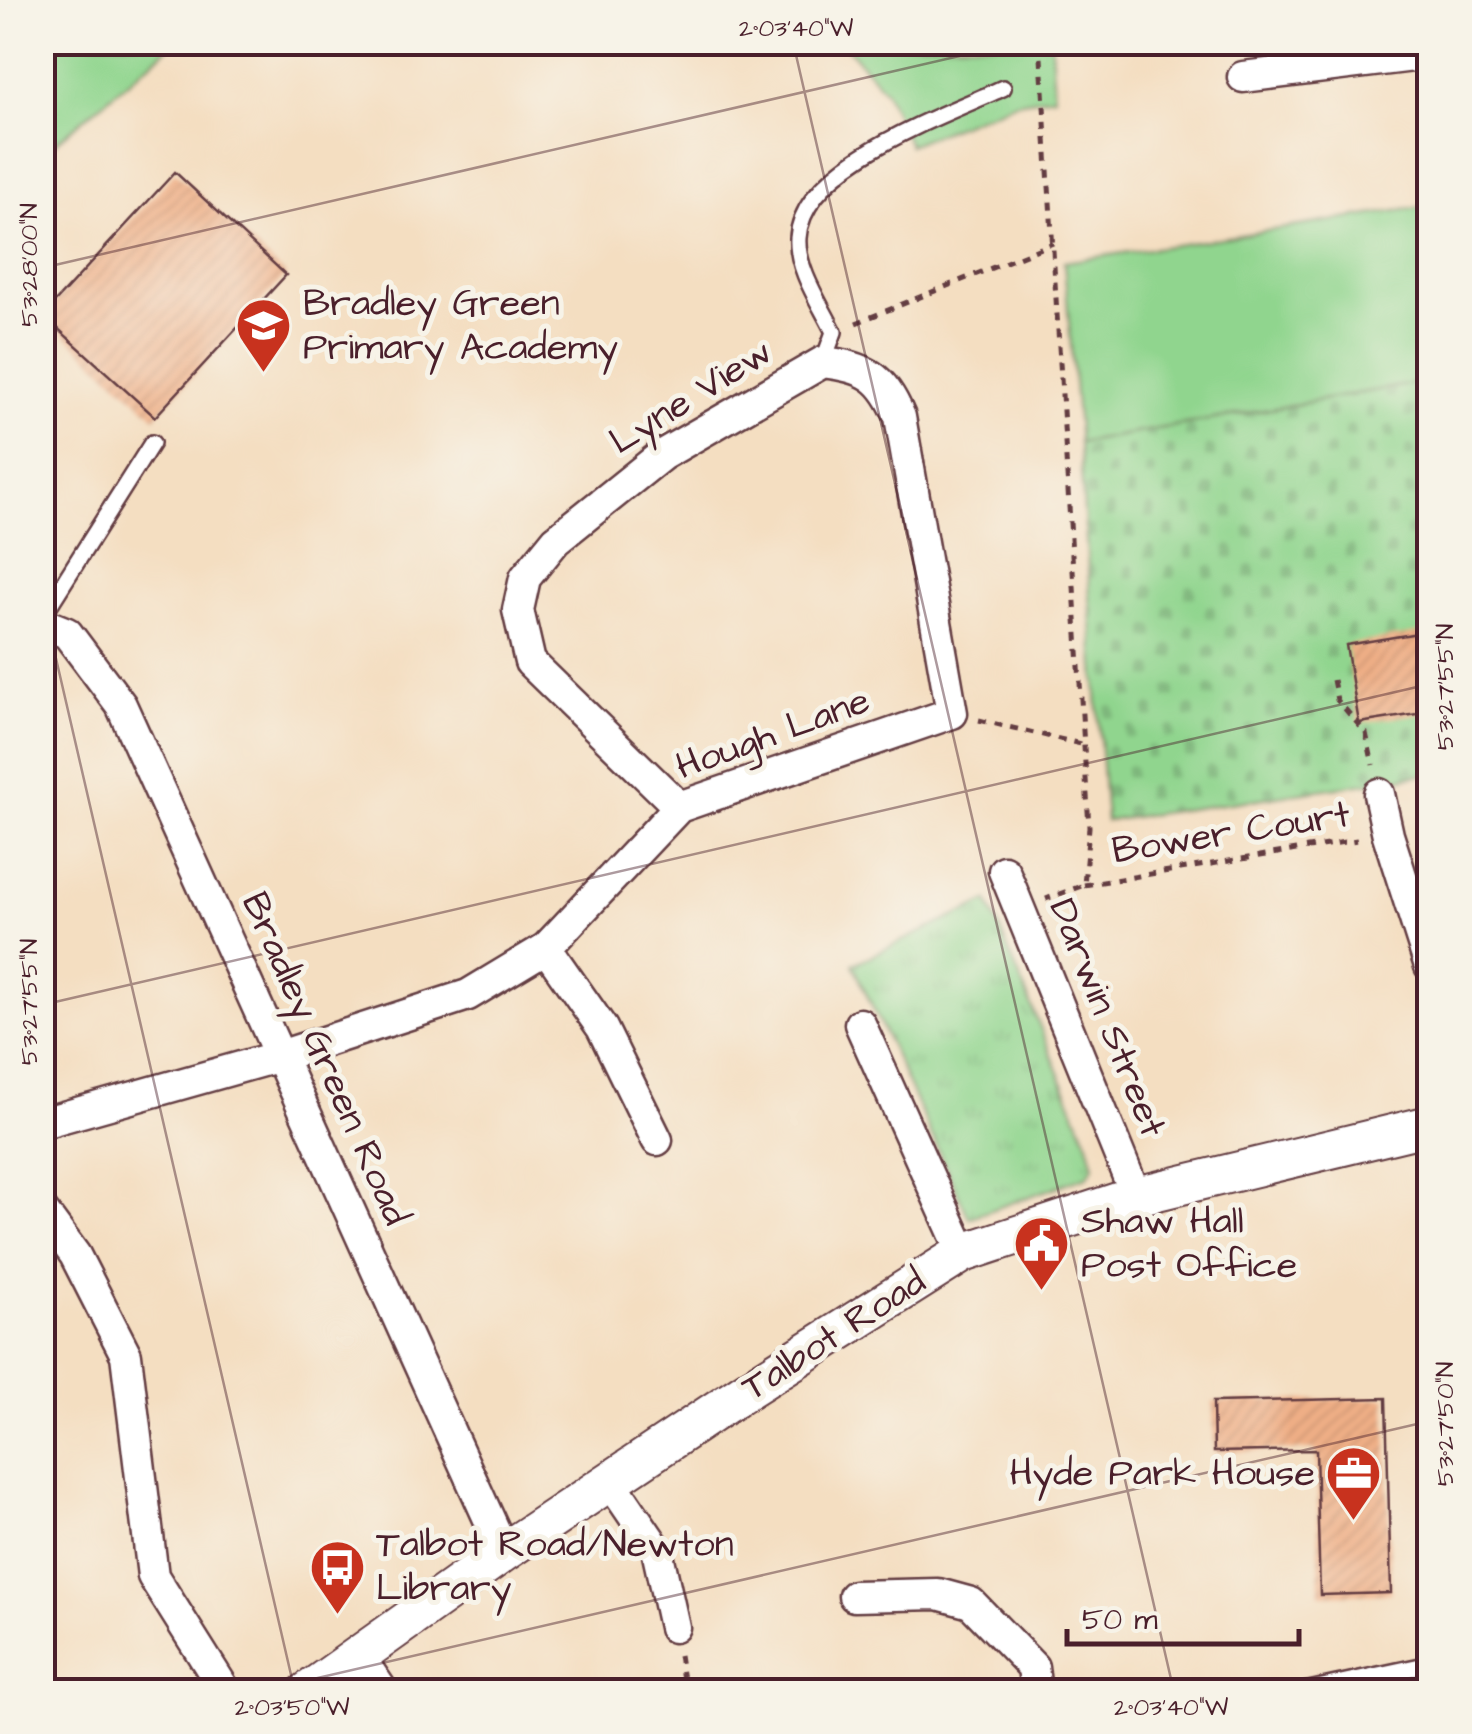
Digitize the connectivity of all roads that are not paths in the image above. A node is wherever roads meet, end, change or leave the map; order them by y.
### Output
1 (1430, 54) edge
2 (1283, 57) edge
3 (1243, 77) dead end
4 (1003, 88) dead end
5 (823, 362) junction
6 (152, 443) dead end
7 (42, 620) edge
8 (952, 713) joint
9 (1379, 794) road end
10 (679, 806) junction
11 (1004, 870) dead end
12 (546, 948) junction
13 (1430, 966) edge
14 (860, 1024) dead end
15 (280, 1056) junction
16 (42, 1123) edge
17 (1430, 1125) edge
18 (657, 1140) dead end
19 (1136, 1196) junction
20 (42, 1210) edge
21 (962, 1253) junction
22 (610, 1481) junction
23 (504, 1552) junction
24 (854, 1596) dead end
25 (674, 1628) dead end
26 (358, 1655) junction
27 (1430, 1664) edge
28 (226, 1692) edge
29 (307, 1692) edge
30 (382, 1692) edge
31 (1036, 1692) edge
32 (1299, 1692) edge

1 - 2 street
2 - 3 street
4 - 5 lane
5 - 8 street, Lyne View
5 - 10 street, Lyne View
6 - 7 lane
7 - 15 street, Bradley Green Road
8 - 10 street, Hough Lane
9 - 13 street
10 - 12 street, Hough Lane
11 - 19 street, Darwin Street
12 - 15 street, Hough Lane
12 - 18 street
14 - 21 street
15 - 16 street, Hough Lane
15 - 23 street, Bradley Green Road
17 - 19 street, Talbot Road
19 - 21 street, Talbot Road
20 - 28 street
21 - 22 street, Talbot Road
22 - 23 street, Talbot Road
22 - 25 street
23 - 26 street, Talbot Road
24 - 31 street
26 - 29 street, Talbot Road
26 - 30 street
27 - 32 lane

